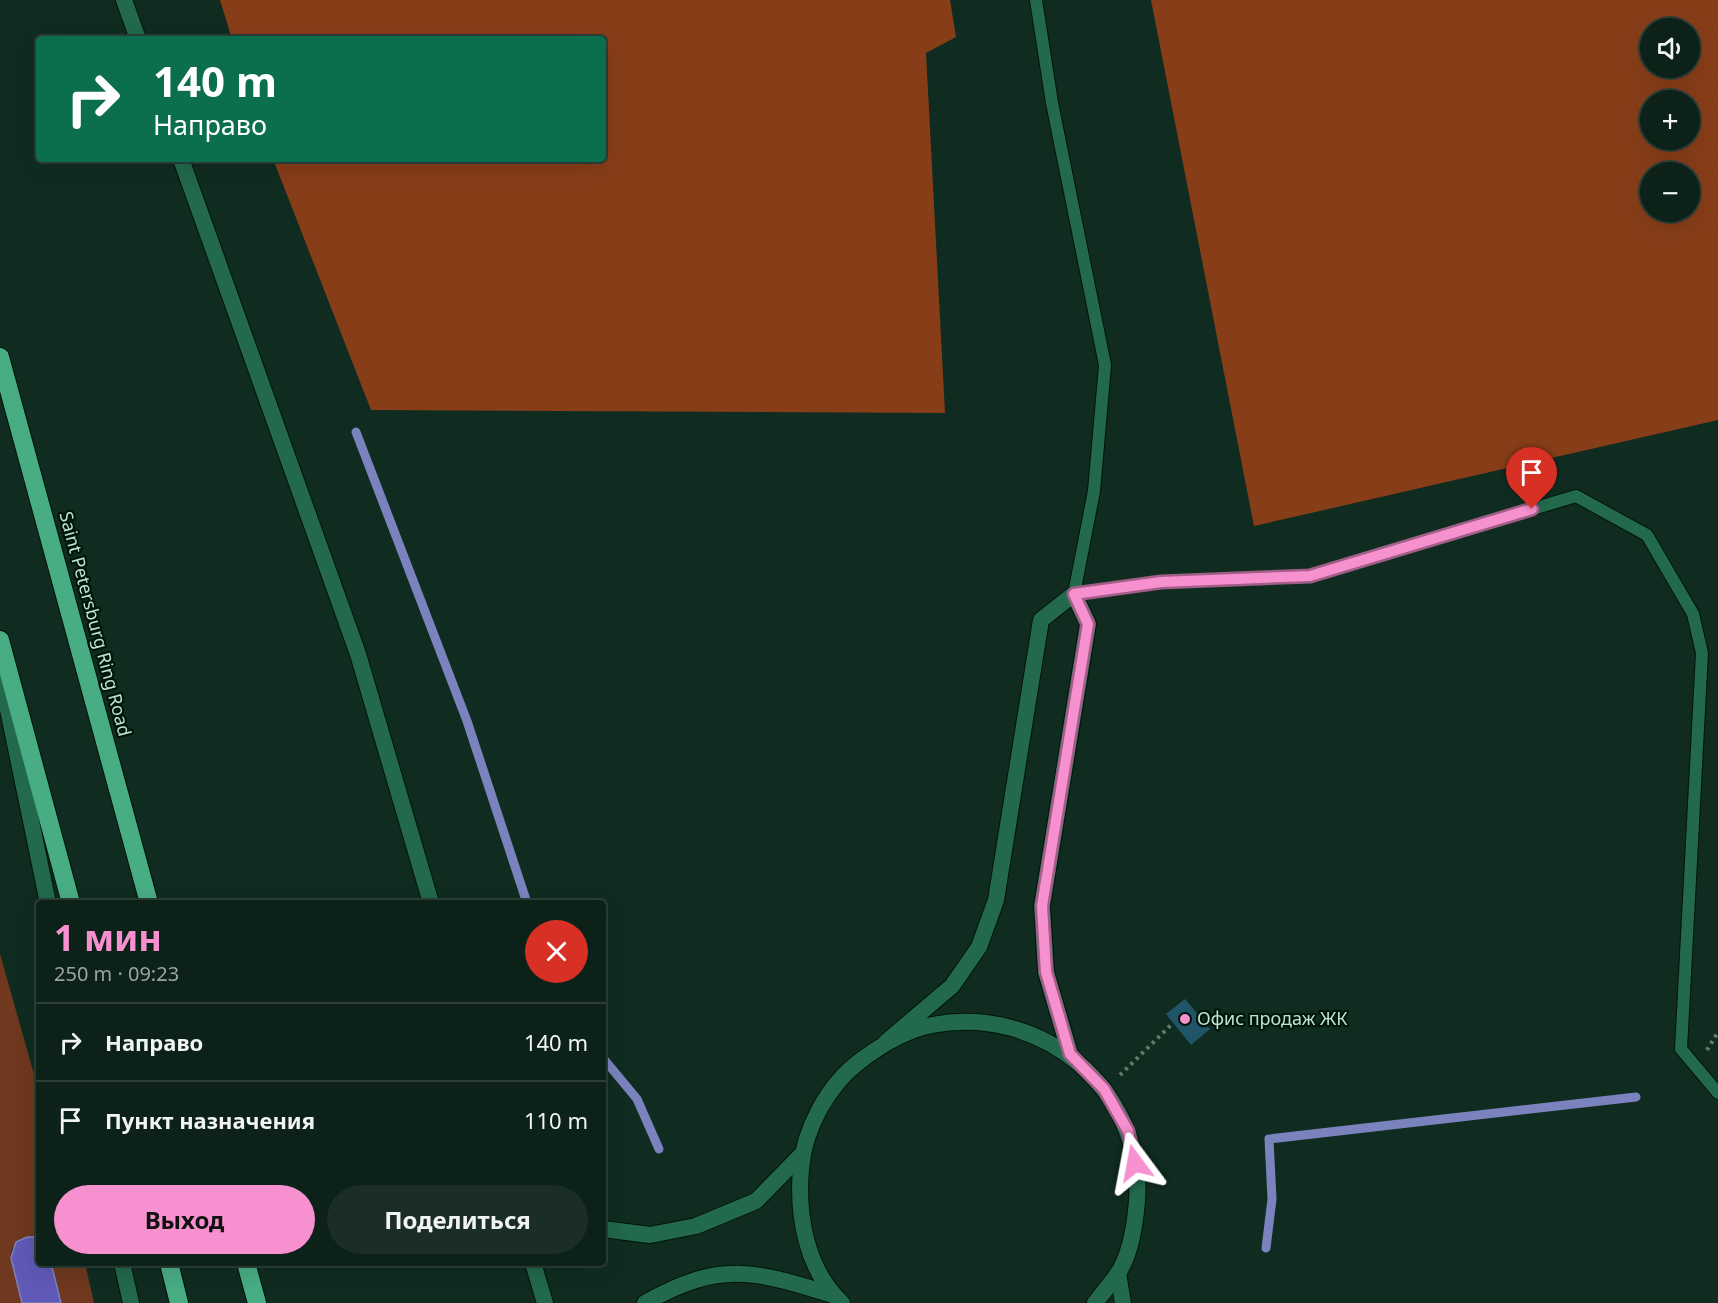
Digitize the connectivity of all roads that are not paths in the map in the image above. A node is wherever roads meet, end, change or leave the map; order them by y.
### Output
1 (124, 0) edge
2 (1036, 0) edge
3 (137, 36) edge
4 (182, 162) edge
5 (0, 357) edge
6 (1074, 594) junction
7 (0, 640) edge
8 (0, 671) edge
9 (47, 900) edge
10 (70, 900) edge
11 (148, 900) edge
12 (430, 900) edge
13 (886, 1042) junction
14 (1070, 1054) junction
15 (1718, 1093) edge
16 (802, 1154) junction
17 (606, 1229) edge
18 (123, 1266) edge
19 (170, 1266) edge
20 (247, 1266) edge
21 (534, 1266) edge
22 (1118, 1273) junction
23 (837, 1299) edge
24 (131, 1303) edge
25 (179, 1303) edge
26 (257, 1303) edge
27 (544, 1303) edge
28 (645, 1303) edge
29 (1095, 1303) edge
30 (1123, 1303) edge

1 - 3 street
2 - 6 lane
4 - 12 street
5 - 11 highway, Saint Petersburg Ring Road
6 - 13 street
6 - 14 street
6 - 15 lane
7 - 10 highway
8 - 9 street
13 - 14 street
13 - 16 street
14 - 22 street
16 - 17 street
16 - 23 street
18 - 24 street
19 - 25 highway
20 - 26 highway
21 - 27 street
22 - 29 street
22 - 30 street
23 - 28 street

